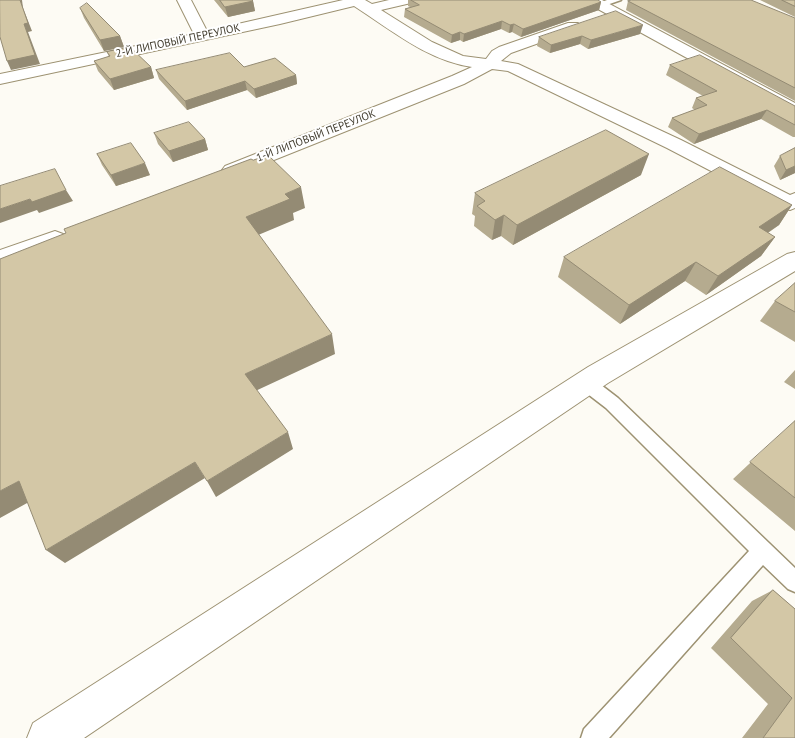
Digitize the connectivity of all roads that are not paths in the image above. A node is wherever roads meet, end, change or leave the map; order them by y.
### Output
1 (184, 0) edge
2 (406, 0) edge
3 (360, 3) edge
4 (601, 9) edge
5 (202, 35) junction
6 (490, 64) junction
7 (0, 79) edge
8 (795, 110) edge
9 (214, 177) edge
10 (795, 200) edge
11 (76, 232) edge
12 (0, 258) edge
13 (795, 260) edge
14 (586, 382) junction
15 (763, 550) junction
16 (795, 582) edge
17 (48, 738) edge
18 (593, 738) edge

1 - 5 street
2 - 3 street, 2-Й ЛИПОВЫЙ ПЕРЕУЛОК
3 - 5 street, 2-Й ЛИПОВЫЙ ПЕРЕУЛОК
3 - 6 street
4 - 6 street, 1-Й ЛИПОВЫЙ ПЕРЕУЛОК
4 - 8 street
5 - 7 street, 2-Й ЛИПОВЫЙ ПЕРЕУЛОК
6 - 9 street, 1-Й ЛИПОВЫЙ ПЕРЕУЛОК
6 - 10 street
11 - 12 street
13 - 14 street
14 - 15 lane
14 - 17 street
15 - 16 lane
15 - 18 lane

